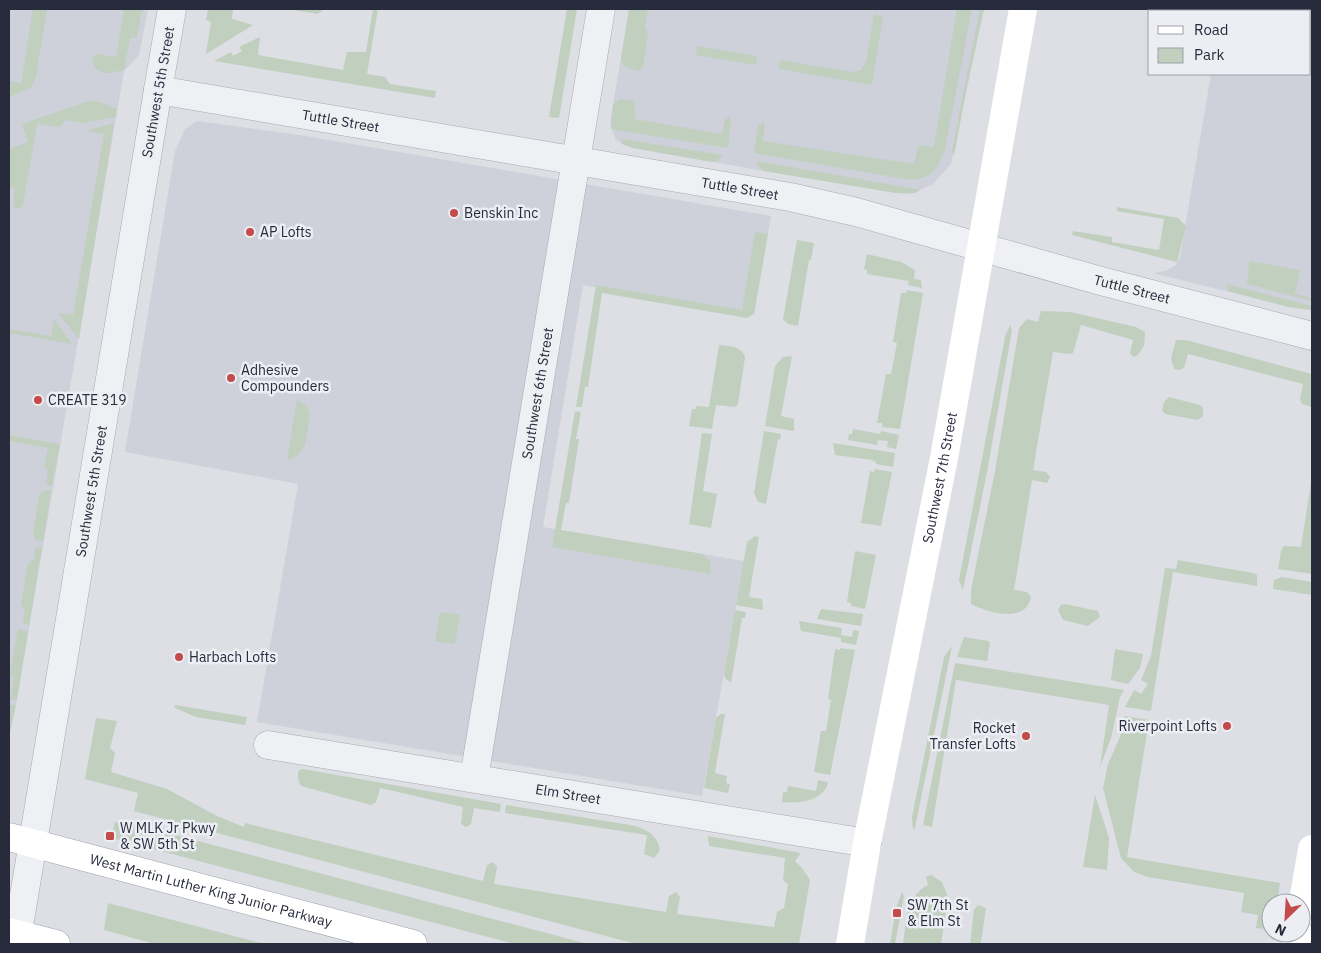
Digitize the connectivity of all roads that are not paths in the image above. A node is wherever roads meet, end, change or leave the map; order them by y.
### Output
1 (172, 9) edge
2 (602, 9) edge
3 (1023, 9) edge
4 (158, 90) junction
5 (576, 160) junction
6 (980, 247) junction
7 (1312, 336) edge
8 (268, 745) dead end
9 (474, 778) junction
10 (20, 841) edge
11 (867, 843) junction
12 (1312, 849) edge
13 (1304, 893) edge
14 (14, 937) edge
15 (56, 944) edge
16 (413, 944) edge
17 (850, 944) edge

1 - 4 street, Southwest 5th Street
2 - 5 street, Southwest 6th Street
3 - 6 main road, Southwest 7th Street
4 - 5 street, Tuttle Street
4 - 10 street, Southwest 5th Street
5 - 6 street, Tuttle Street
5 - 9 street, Southwest 6th Street
6 - 7 street, Tuttle Street
6 - 11 main road, Southwest 7th Street
8 - 9 street, Elm Street
9 - 11 street, Elm Street
10 - 14 street, Southwest 5th Street
10 - 16 main road, West Martin Luther King Junior Parkway
11 - 17 main road, Southwest 7th Street
12 - 13 main road
14 - 15 main road

